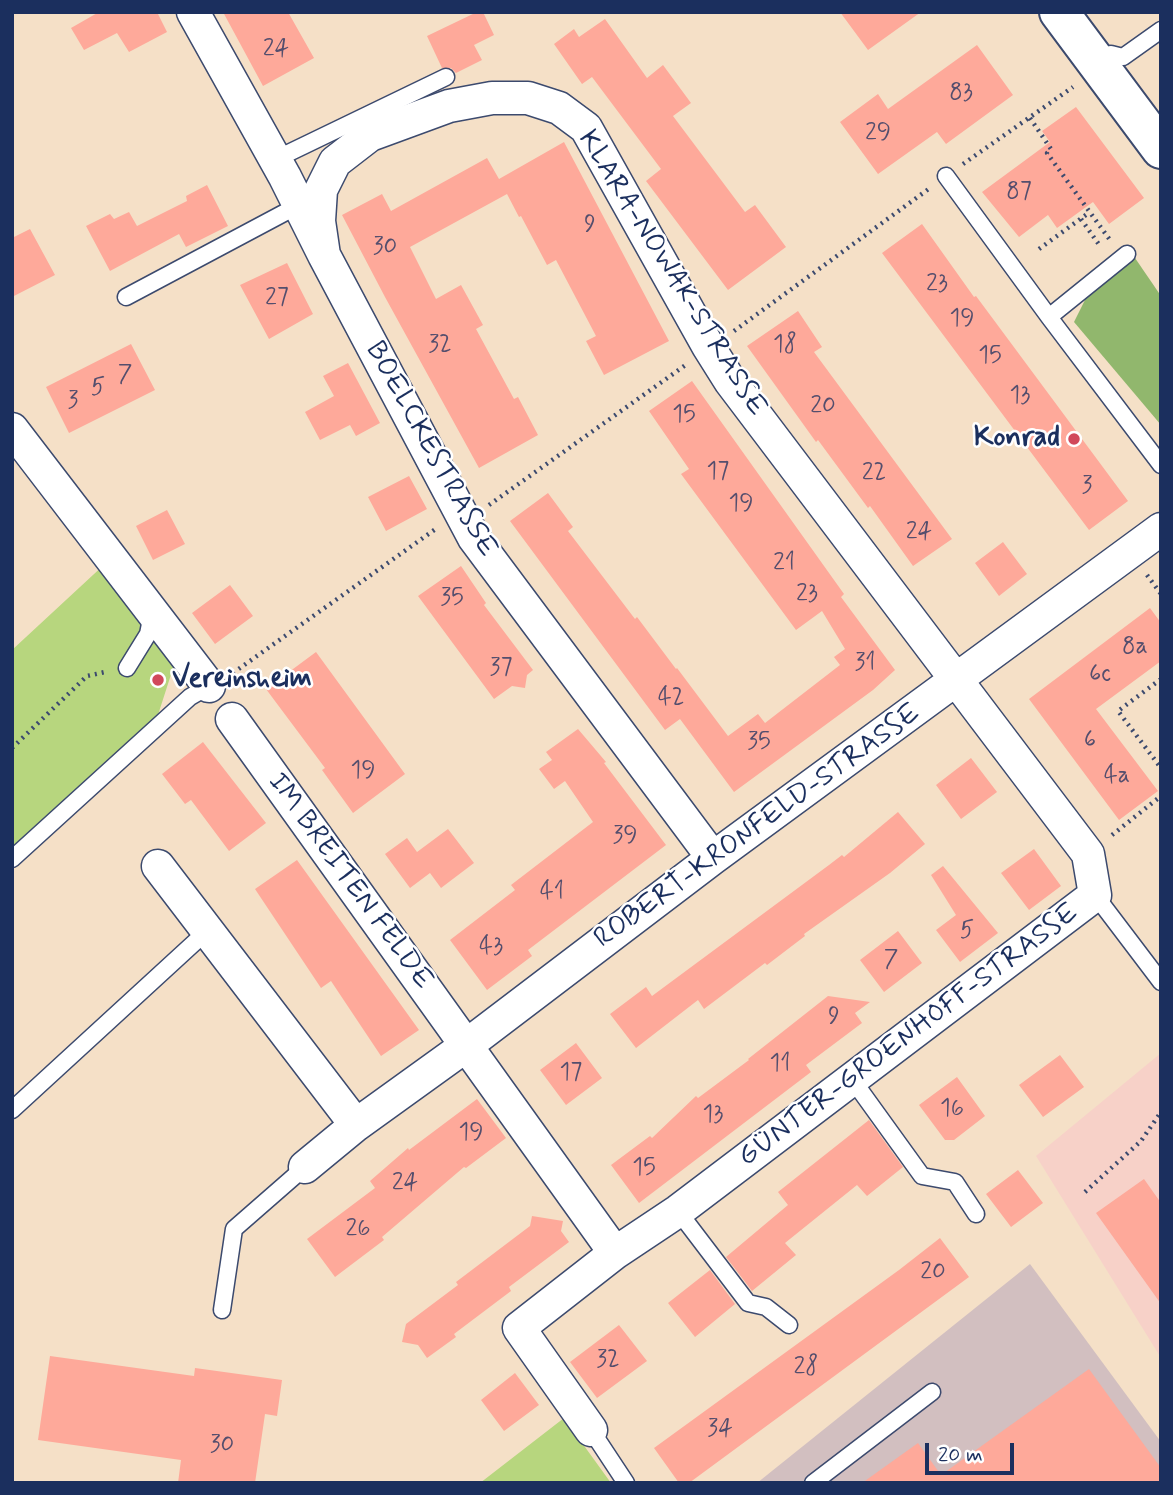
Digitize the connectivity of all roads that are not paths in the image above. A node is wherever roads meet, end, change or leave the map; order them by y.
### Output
1 (193, 12) edge
2 (1059, 12) edge
3 (1084, 12) edge
4 (1161, 30) edge
5 (1111, 60) junction
6 (446, 77) dead end
7 (1161, 108) edge
8 (1161, 149) edge
9 (274, 160) junction
10 (946, 176) road end
11 (299, 205) junction
12 (324, 255) junction
13 (1121, 259) road end
14 (126, 297) dead end
15 (1049, 317) junction
16 (12, 429) edge
17 (1161, 465) edge
18 (1161, 529) edge
19 (153, 611) junction
20 (127, 668) dead end
21 (956, 681) junction
22 (209, 686) joint
23 (232, 719) dead end
24 (713, 858) junction
25 (12, 859) edge
26 (158, 866) dead end
27 (1095, 895) junction
28 (206, 932) junction
29 (1161, 982) edge
30 (467, 1045) junction
31 (852, 1079) junction
32 (12, 1110) edge
33 (355, 1125) junction
34 (305, 1167) joint
35 (678, 1211) junction
36 (976, 1214) dead end
37 (615, 1253) junction
38 (222, 1310) dead end
39 (789, 1325) dead end
40 (932, 1392) dead end
41 (591, 1430) joint
42 (626, 1483) edge
43 (813, 1483) edge

1 - 9 street, BOELCKESTRASSE
2 - 5 street
3 - 5 street
4 - 5 lane
5 - 7 street
5 - 8 street
6 - 9 lane
9 - 11 street, BOELCKESTRASSE
10 - 15 lane
11 - 12 street, BOELCKESTRASSE
11 - 14 lane
12 - 21 street, KLARA-NOWAK-STRASSE
12 - 24 street, BOELCKESTRASSE
13 - 15 lane
15 - 17 lane
16 - 19 street
18 - 21 street, ROBERT-KRONFELD-STRASSE
19 - 20 lane
19 - 22 street
21 - 24 street, ROBERT-KRONFELD-STRASSE
21 - 27 street, GÜNTER-GROENHOFF-STRASSE
22 - 25 lane
23 - 30 street, IM BREITEN FELDE
24 - 30 street, ROBERT-KRONFELD-STRASSE
26 - 28 street
27 - 29 lane
27 - 31 street, GÜNTER-GROENHOFF-STRASSE
28 - 32 lane
28 - 33 street
30 - 33 street, ROBERT-KRONFELD-STRASSE
30 - 37 street
31 - 35 street, GÜNTER-GROENHOFF-STRASSE
31 - 36 lane
33 - 34 street, ROBERT-KRONFELD-STRASSE
34 - 38 lane
35 - 37 street, GÜNTER-GROENHOFF-STRASSE
35 - 39 lane
37 - 41 street, GÜNTER-GROENHOFF-STRASSE
40 - 43 lane
41 - 42 lane

